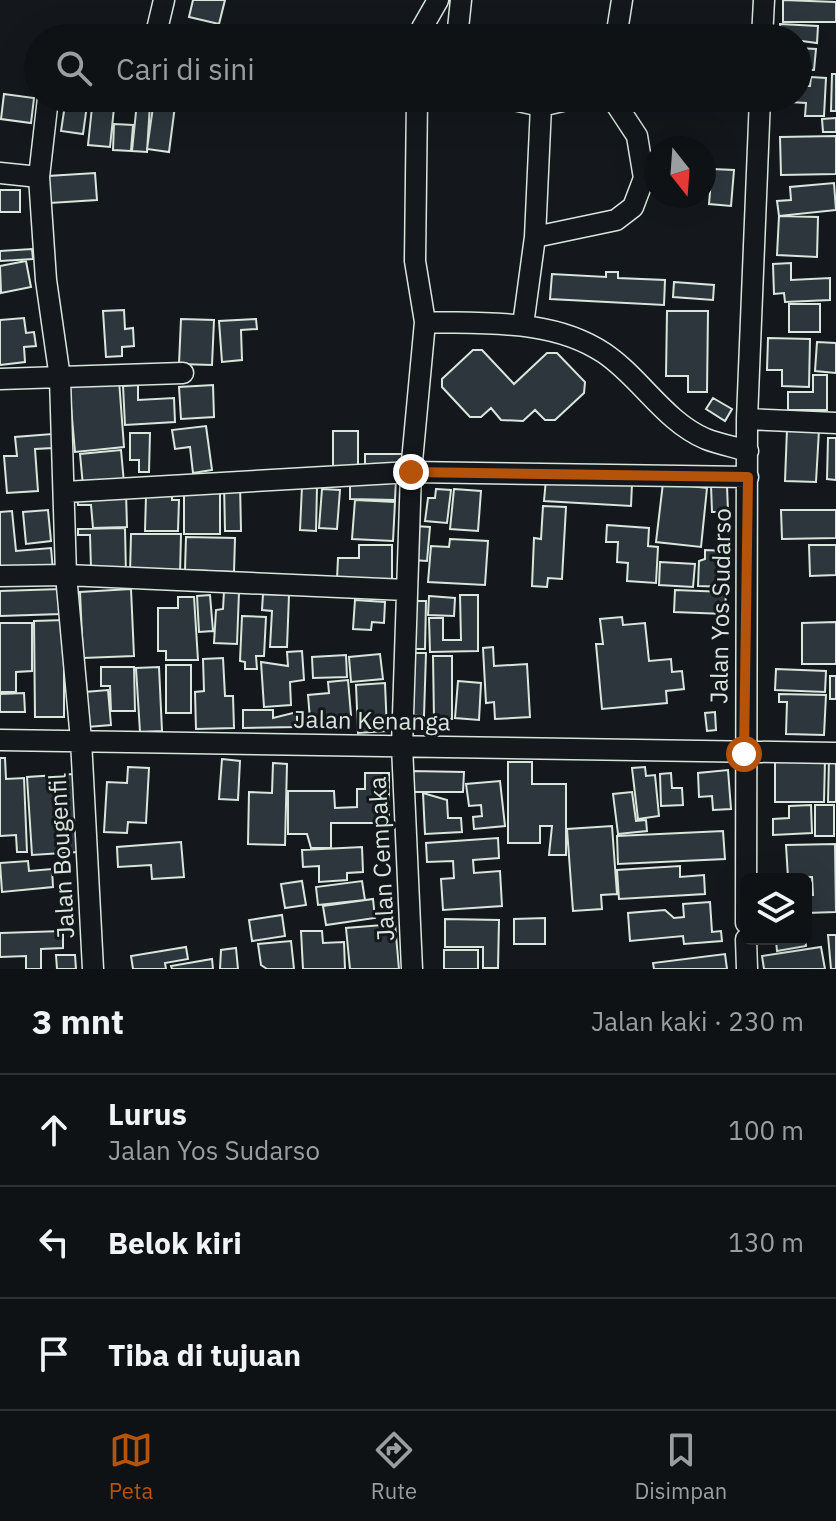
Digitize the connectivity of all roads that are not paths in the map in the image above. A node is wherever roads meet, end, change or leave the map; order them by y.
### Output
1 (164, 0) edge
2 (438, 0) edge
3 (461, 0) edge
4 (622, 0) edge
5 (764, 0) edge
6 (158, 24) edge
7 (424, 24) edge
8 (458, 24) edge
9 (618, 24) edge
10 (763, 24) edge
11 (46, 112) edge
12 (417, 112) edge
13 (541, 112) edge
14 (621, 112) edge
15 (759, 112) edge
16 (0, 173) edge
17 (39, 177) junction
18 (535, 237) junction
19 (425, 322) junction
20 (523, 325) junction
21 (183, 373) dead end
22 (60, 378) junction
23 (0, 379) edge
24 (747, 419) junction
25 (836, 423) edge
26 (748, 451) junction
27 (411, 472) junction
28 (748, 477) junction
29 (65, 492) junction
30 (66, 575) junction
31 (0, 576) edge
32 (406, 590) junction
33 (0, 740) edge
34 (81, 740) junction
35 (402, 746) junction
36 (836, 753) edge
37 (744, 754) junction
38 (745, 873) edge
39 (746, 945) edge
40 (93, 969) edge
41 (412, 969) edge
42 (747, 969) edge

1 - 6 street
2 - 7 street
3 - 8 street
4 - 9 street
5 - 10 street
11 - 17 street, Jalan Bougenfil
12 - 19 street, Jalan Cempaka
13 - 18 street
14 - 18 street
15 - 24 street, Jalan Yos Sudarso
16 - 17 street
17 - 22 street, Jalan Bougenfil
18 - 20 street
19 - 20 street
19 - 27 street, Jalan Cempaka
20 - 26 street
21 - 22 street
22 - 23 street
22 - 29 street, Jalan Bougenfil
24 - 25 street
24 - 26 street, Jalan Yos Sudarso
26 - 28 street, Jalan Yos Sudarso
27 - 28 street
27 - 29 street
27 - 32 street, Jalan Cempaka
28 - 37 street, Jalan Yos Sudarso
29 - 30 street, Jalan Bougenfil
30 - 31 street
30 - 32 street
30 - 34 street, Jalan Bougenfil
32 - 35 street, Jalan Cempaka
33 - 34 street, Jalan Kenanga
34 - 35 street, Jalan Kenanga
34 - 40 street, Jalan Bougenfil
35 - 37 street, Jalan Kenanga
35 - 41 street, Jalan Cempaka
36 - 37 street, Jalan Kenanga
37 - 38 street, Jalan Yos Sudarso
39 - 42 street

